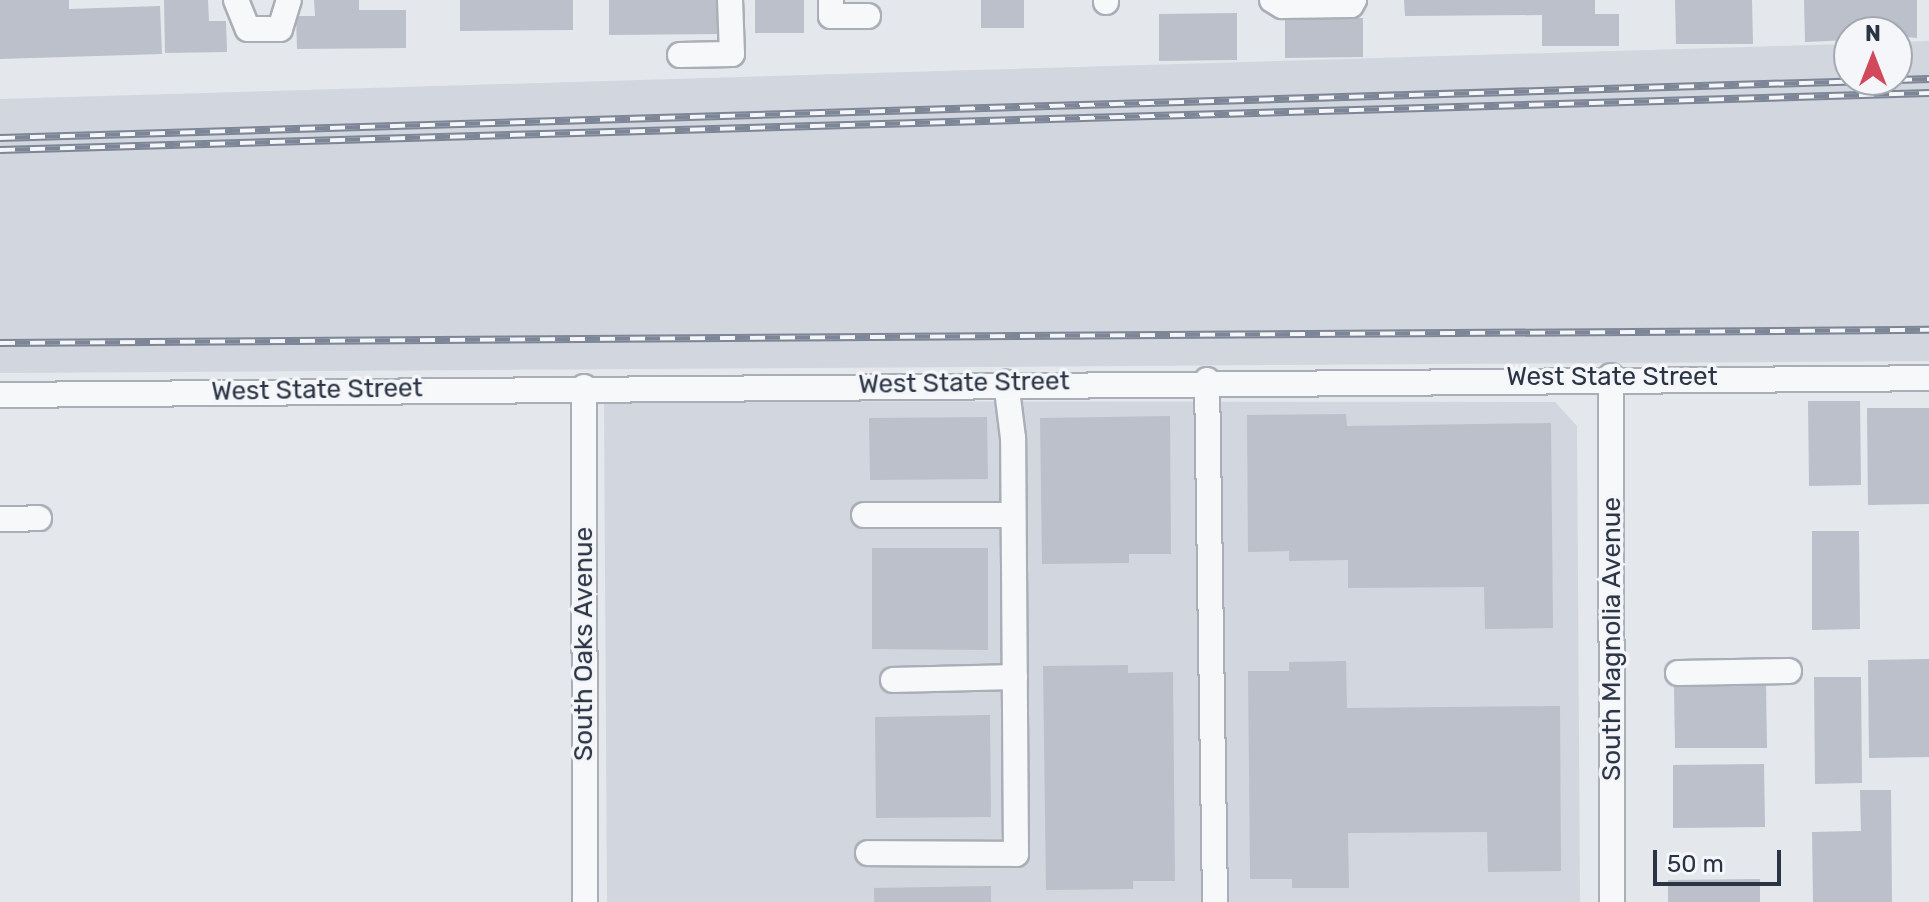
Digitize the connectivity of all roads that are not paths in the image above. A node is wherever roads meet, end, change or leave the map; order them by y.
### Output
1 (236, 0) edge
2 (289, 0) edge
3 (730, 0) edge
4 (831, 0) edge
5 (1272, 0) edge
6 (1354, 0) edge
7 (868, 16) dead end
8 (680, 55) dead end
9 (1611, 376) junction
10 (1929, 378) edge
11 (1207, 380) junction
12 (1006, 382) junction
13 (584, 387) junction
14 (0, 395) edge
15 (864, 515) dead end
16 (1013, 515) junction
17 (39, 518) dead end
18 (0, 519) edge
19 (1789, 671) dead end
20 (1678, 673) dead end
21 (1015, 677) junction
22 (893, 680) dead end
23 (868, 853) dead end
24 (585, 902) edge
25 (1215, 902) edge
26 (1612, 902) edge

1 - 2 street
3 - 8 street
4 - 7 street
5 - 6 street
9 - 10 street, West State Street
9 - 11 street, West State Street
9 - 26 street, South Magnolia Avenue
11 - 12 street, West State Street
11 - 25 street
12 - 13 street, West State Street
12 - 16 street
13 - 14 street, West State Street
13 - 24 street, South Oaks Avenue
15 - 16 street
16 - 21 street
17 - 18 street
19 - 20 street
21 - 22 street
21 - 23 street

